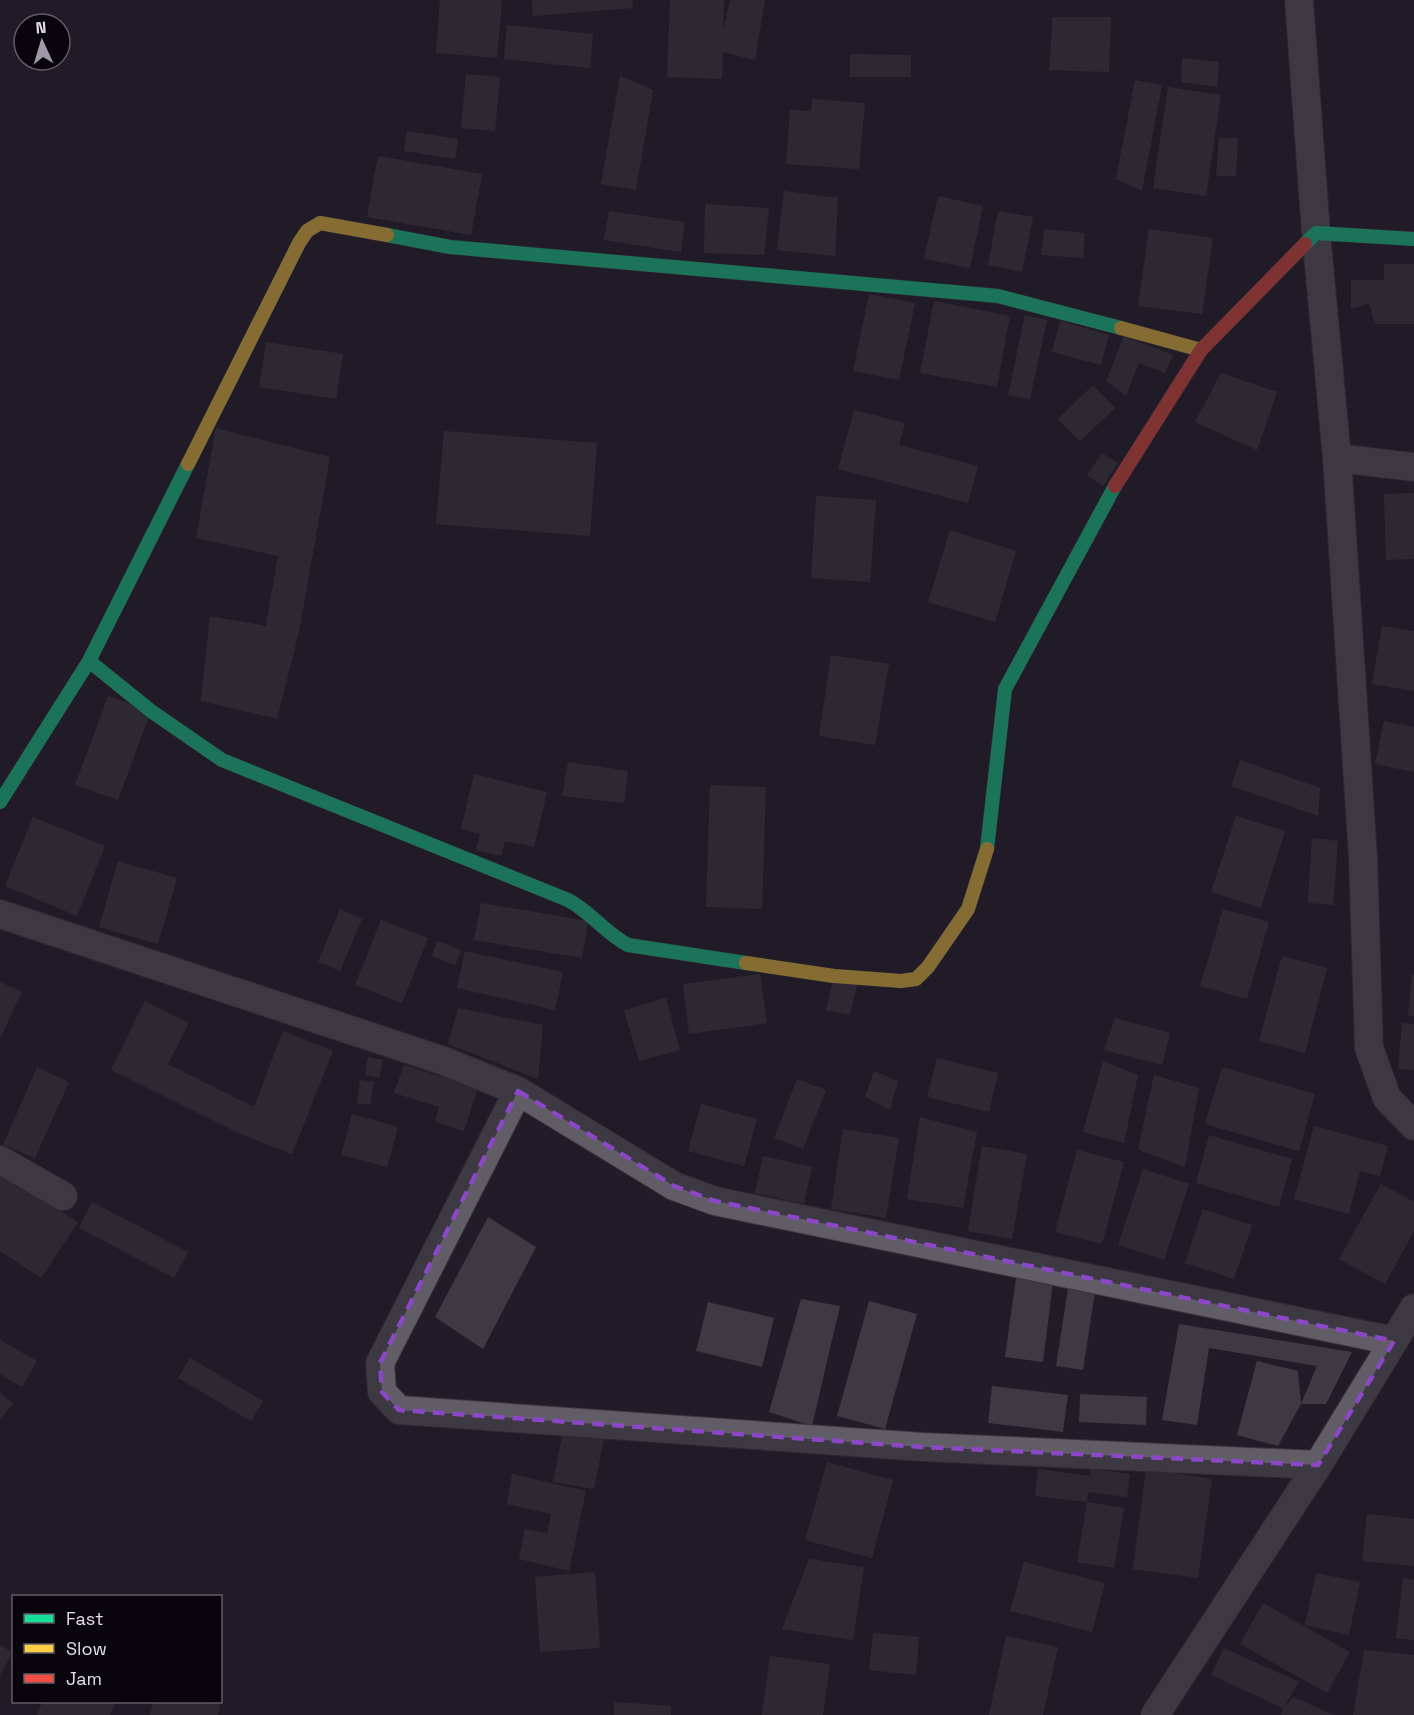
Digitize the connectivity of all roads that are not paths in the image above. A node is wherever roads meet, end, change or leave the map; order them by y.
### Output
1 (1299, 0) edge
2 (1316, 233) junction
3 (1414, 238) edge
4 (1201, 350) junction
5 (1337, 458) junction
6 (1414, 467) edge
7 (89, 661) junction
8 (0, 802) edge
9 (0, 914) edge
10 (519, 1091) junction
11 (1414, 1126) edge
12 (0, 1160) edge
13 (63, 1196) dead end
14 (1414, 1308) edge
15 (1394, 1341) junction
16 (1318, 1465) junction
17 (1155, 1715) edge

1 - 2 street
2 - 3 street
2 - 4 street
2 - 5 street
4 - 7 street
4 - 7 street
5 - 6 street
5 - 11 street
7 - 8 street
9 - 10 street
10 - 15 street
10 - 16 street
12 - 13 street
14 - 15 street
15 - 16 street
16 - 17 street

